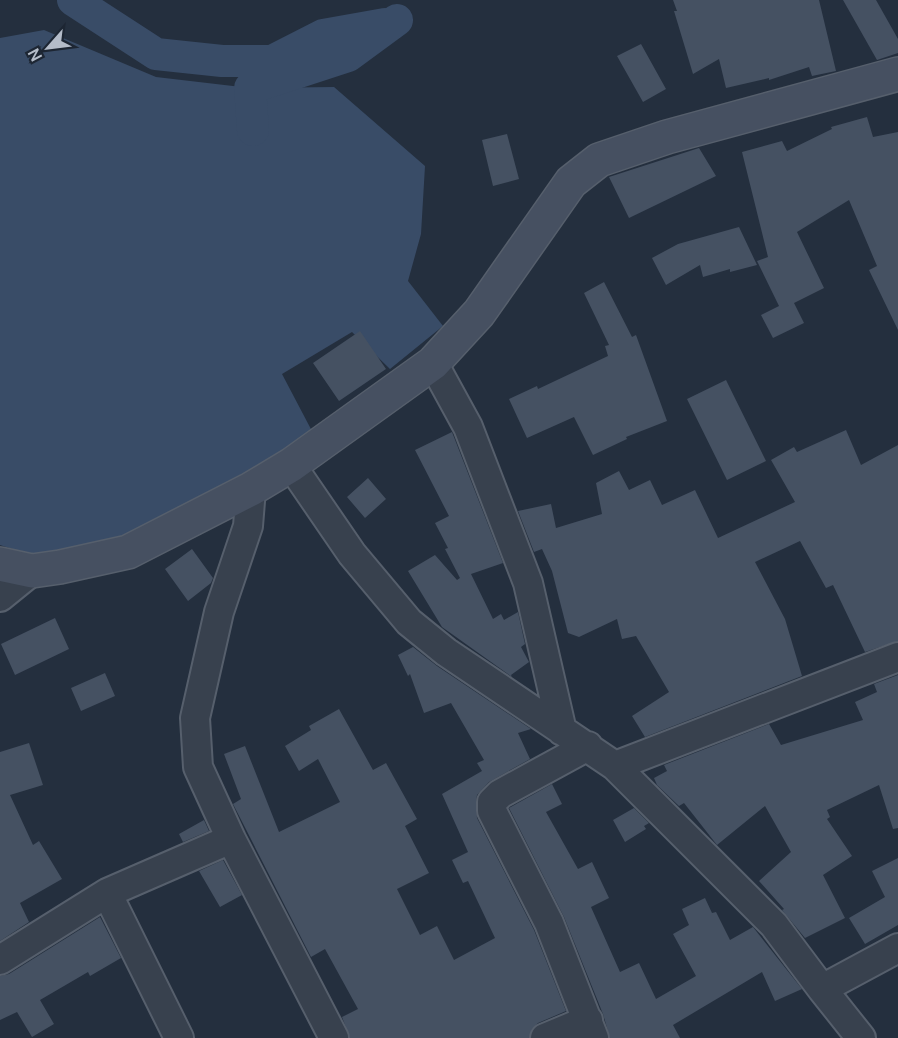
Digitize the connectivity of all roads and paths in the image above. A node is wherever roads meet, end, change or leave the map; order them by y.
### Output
1 (898, 74) edge
2 (433, 363) junction
3 (291, 465) junction
4 (251, 489) junction
5 (0, 564) edge
6 (32, 571) junction
7 (0, 597) edge
8 (898, 657) edge
9 (562, 731) junction
10 (588, 746) junction
11 (615, 766) junction
12 (231, 839) junction
13 (107, 894) junction
14 (898, 948) edge
15 (0, 960) edge
16 (822, 989) junction
17 (591, 1029) edge
18 (178, 1038) edge
19 (334, 1038) edge
20 (545, 1038) edge
21 (861, 1038) edge

1 - 2 main road
2 - 3 main road
2 - 9 street
3 - 4 main road
3 - 9 street
4 - 6 main road
4 - 12 street
5 - 6 main road
6 - 7 street
8 - 11 street
9 - 10 street
10 - 11 street
10 - 17 street
11 - 16 street
12 - 13 street
12 - 19 street
13 - 15 street
13 - 18 street
14 - 16 street
16 - 21 street
17 - 20 street

